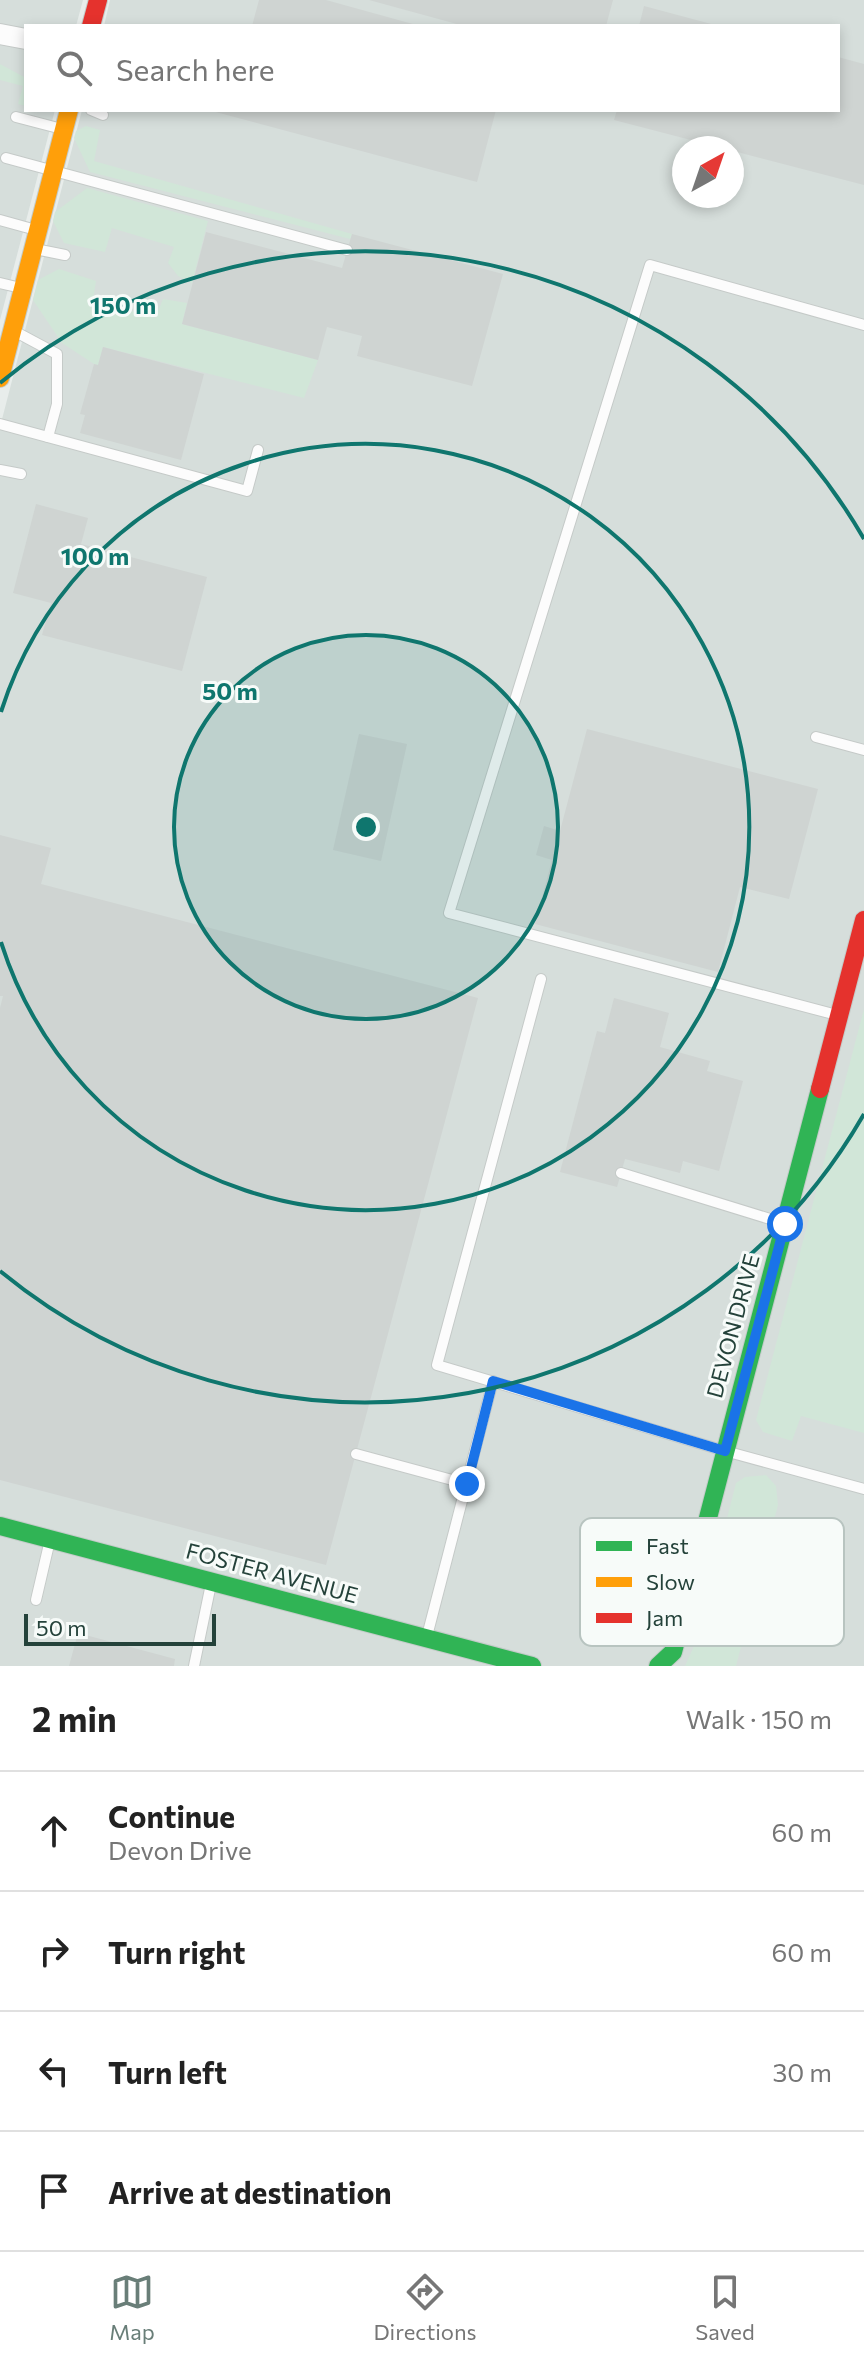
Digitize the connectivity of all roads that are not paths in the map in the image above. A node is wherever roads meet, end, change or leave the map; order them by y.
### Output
1 (98, 0) edge
2 (92, 24) edge
3 (0, 34) edge
4 (24, 39) edge
5 (68, 112) edge
6 (96, 112) edge
7 (103, 115) dead end
8 (16, 117) dead end
9 (64, 129) junction
10 (6, 158) dead end
11 (54, 171) junction
12 (0, 220) edge
13 (36, 240) junction
14 (347, 250) dead end
15 (65, 255) dead end
16 (0, 283) edge
17 (23, 289) junction
18 (864, 325) edge
19 (12, 330) junction
20 (0, 378) edge
21 (0, 424) edge
22 (48, 437) junction
23 (258, 450) dead end
24 (0, 470) edge
25 (21, 474) dead end
26 (816, 737) dead end
27 (864, 750) edge
28 (864, 920) edge
29 (541, 979) dead end
30 (839, 1016) junction
31 (621, 1173) dead end
32 (785, 1224) junction
33 (493, 1381) junction
34 (725, 1451) junction
35 (356, 1454) dead end
36 (467, 1484) junction
37 (864, 1489) edge
38 (708, 1518) edge
39 (0, 1526) edge
40 (50, 1539) junction
41 (212, 1582) junction
42 (36, 1600) dead end
43 (427, 1638) junction
44 (675, 1646) edge
45 (194, 1666) edge
46 (532, 1666) edge
47 (658, 1666) edge

1 - 2 street
3 - 4 street
5 - 9 street
6 - 7 lane
8 - 9 lane
9 - 11 street
10 - 11 lane
11 - 13 street
11 - 14 lane
12 - 13 lane
13 - 15 lane
13 - 17 street
16 - 17 lane
17 - 19 street
18 - 30 lane
19 - 20 street
19 - 22 lane
21 - 22 lane
22 - 23 lane
24 - 25 lane
26 - 27 lane
28 - 30 street, DEVON DRIVE
29 - 33 lane
30 - 32 street, DEVON DRIVE
31 - 32 lane
32 - 34 street, DEVON DRIVE
33 - 34 lane
33 - 36 lane
34 - 37 lane
34 - 38 street, DEVON DRIVE
35 - 36 lane
36 - 43 lane
39 - 40 street, FOSTER AVENUE
40 - 41 street, FOSTER AVENUE
40 - 42 lane
41 - 43 street, FOSTER AVENUE
41 - 45 lane
43 - 46 street, FOSTER AVENUE
44 - 47 street, DEVON DRIVE

